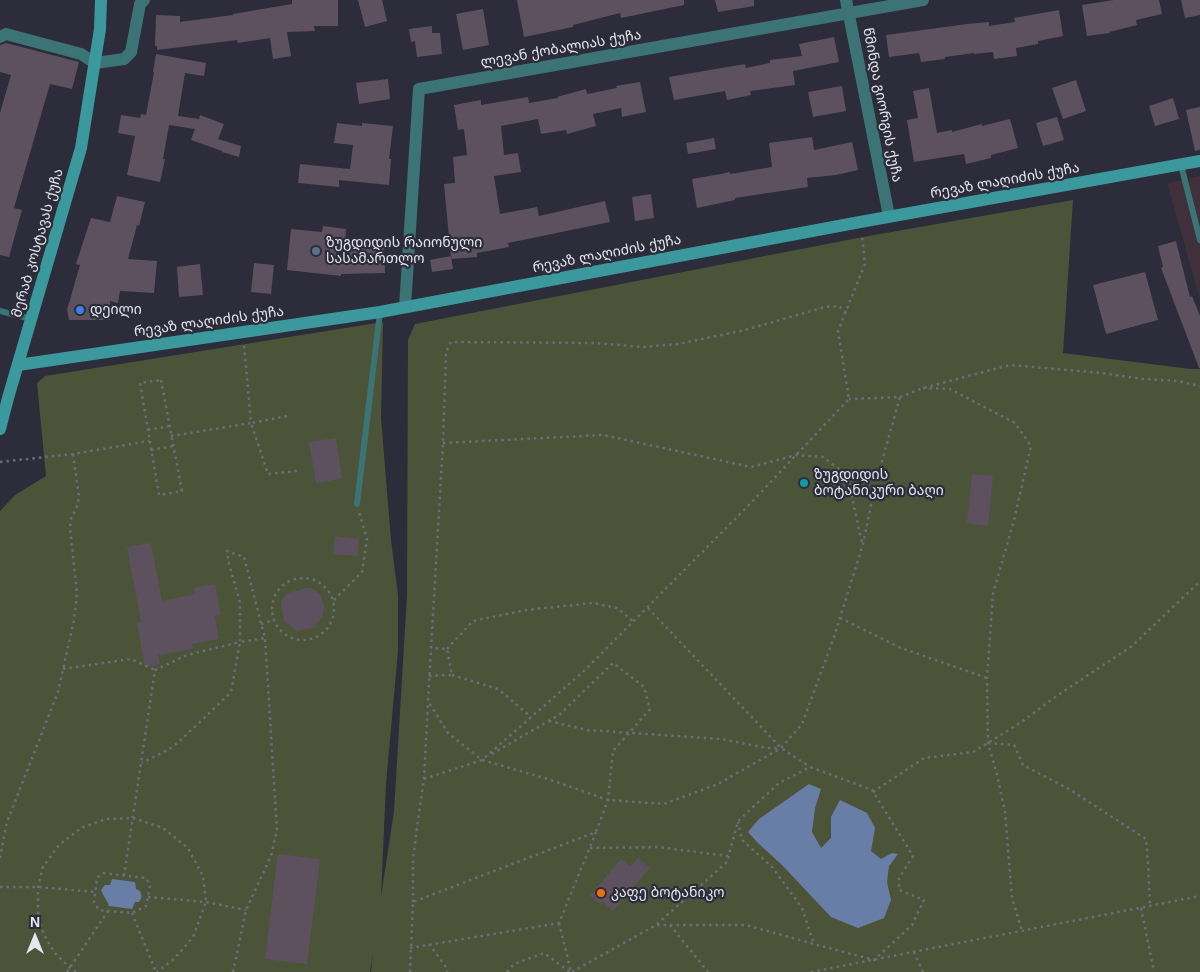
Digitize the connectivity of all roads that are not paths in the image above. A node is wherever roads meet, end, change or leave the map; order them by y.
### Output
1 (101, 0) edge
2 (144, 0) edge
3 (846, 0) edge
4 (924, 0) edge
5 (848, 14) junction
6 (0, 36) edge
7 (95, 63) junction
8 (1200, 162) edge
9 (1182, 165) junction
10 (889, 216) junction
11 (1200, 240) edge
12 (405, 307) junction
13 (0, 311) edge
14 (380, 312) junction
15 (31, 320) junction
16 (18, 365) junction
17 (0, 429) edge
18 (357, 504) road end

1 - 7 street, მერაბ კოსტავას ქუჩა
2 - 7 street
3 - 5 street, წმინდა გიორგის ქუჩა
4 - 5 street, ლევან ქობალიას ქუჩა
5 - 10 street, წმინდა გიორგის ქუჩა
5 - 12 street, ლევან ქობალიას ქუჩა
6 - 7 street
7 - 15 street, მერაბ კოსტავას ქუჩა
8 - 9 street, რევაზ ლაღიძის ქუჩა
9 - 10 street, რევაზ ლაღიძის ქუჩა
9 - 11 lane
10 - 12 street, რევაზ ლაღიძის ქუჩა
12 - 14 street, რევაზ ლაღიძის ქუჩა
13 - 15 lane
14 - 16 street, რევაზ ლაღიძის ქუჩა
14 - 18 lane
15 - 16 street, მერაბ კოსტავას ქუჩა
16 - 17 street, მერაბ კოსტავას ქუჩა

